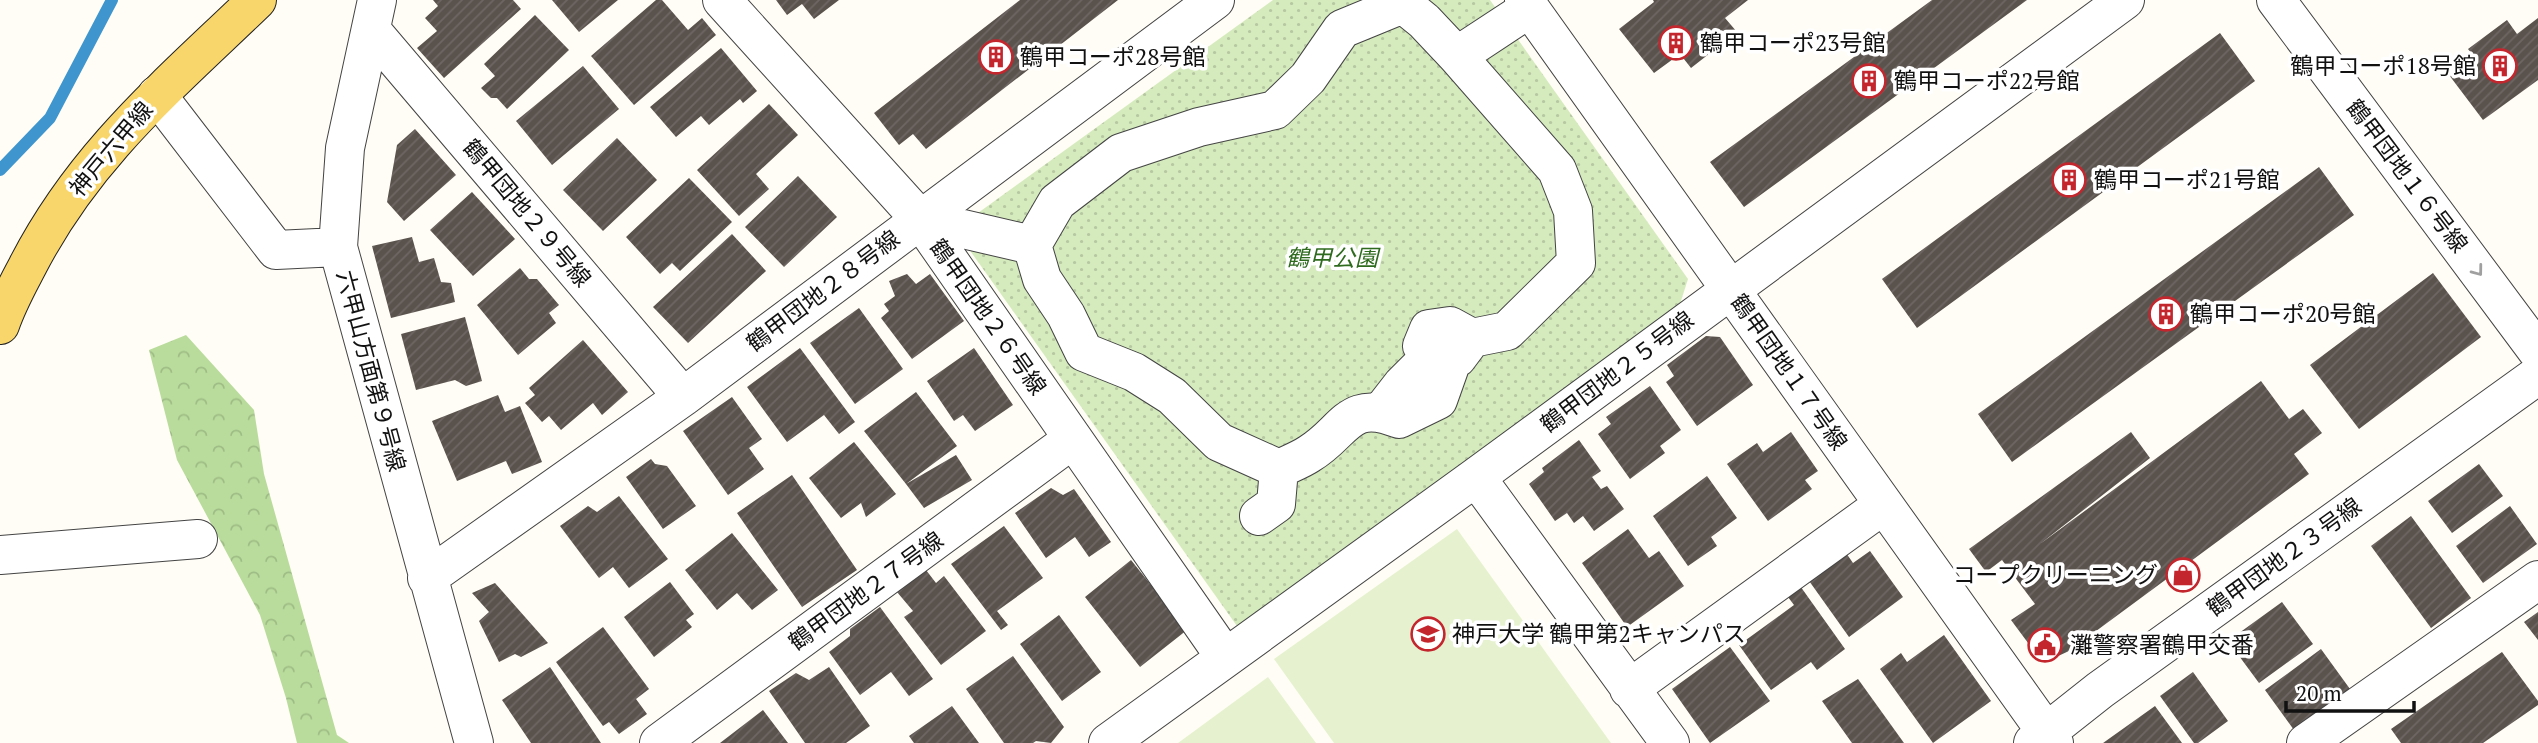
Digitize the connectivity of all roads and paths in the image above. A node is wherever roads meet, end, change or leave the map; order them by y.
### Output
1 (257, 0) edge
2 (722, 0) edge
3 (1216, 0) edge
4 (2124, 0) edge
5 (2276, 0) edge
6 (1527, 4) edge
7 (374, 15) edge
8 (1457, 56) junction
9 (157, 95) junction
10 (920, 219) junction
11 (1032, 245) junction
12 (338, 247) junction
13 (1730, 289) junction
14 (0, 325) edge
15 (2538, 352) edge
16 (2538, 375) edge
17 (683, 397) junction
18 (1073, 439) junction
19 (1279, 469) junction
20 (1476, 477) junction
21 (1883, 505) junction
22 (1259, 516) dead end
23 (198, 539) dead end
24 (0, 555) edge
25 (426, 578) junction
26 (2538, 580) edge
27 (1225, 657) junction
28 (1629, 689) junction
29 (2045, 740) edge
30 (474, 743) edge
31 (659, 743) edge
32 (1108, 743) edge
33 (1670, 743) edge
34 (2306, 743) edge

1 - 9 main road, 神戸六甲線
2 - 10 street, 鶴甲団地２６号線
3 - 10 street, 鶴甲団地２８号線
4 - 13 street, 鶴甲団地２５号線
5 -> 15 street, 鶴甲団地１６号線
6 - 8 street
6 - 13 street, 鶴甲団地１７号線
7 - 12 street
7 - 17 street, 鶴甲団地２９号線
8 - 11 street
8 - 19 street
9 - 12 street, 六甲山方面第９号線
9 - 14 main road, 神戸六甲線
10 - 11 street
10 - 17 street, 鶴甲団地２８号線
10 - 18 street, 鶴甲団地２６号線
11 - 19 street
12 - 25 street, 六甲山方面第９号線
13 - 20 street, 鶴甲団地２５号線
13 - 21 street, 鶴甲団地１７号線
16 - 29 street, 鶴甲団地２３号線
17 - 25 street, 鶴甲団地２８号線
18 - 27 street, 鶴甲団地２６号線
18 - 31 street, 鶴甲団地２７号線
19 - 22 street
20 - 27 street, 鶴甲団地２５号線
20 - 28 street
21 - 28 street
21 - 29 street, 鶴甲団地１７号線
23 - 24 street
25 - 30 street, 六甲山方面第９号線
26 - 34 street
27 - 32 street, 鶴甲団地２５号線
28 - 33 street

